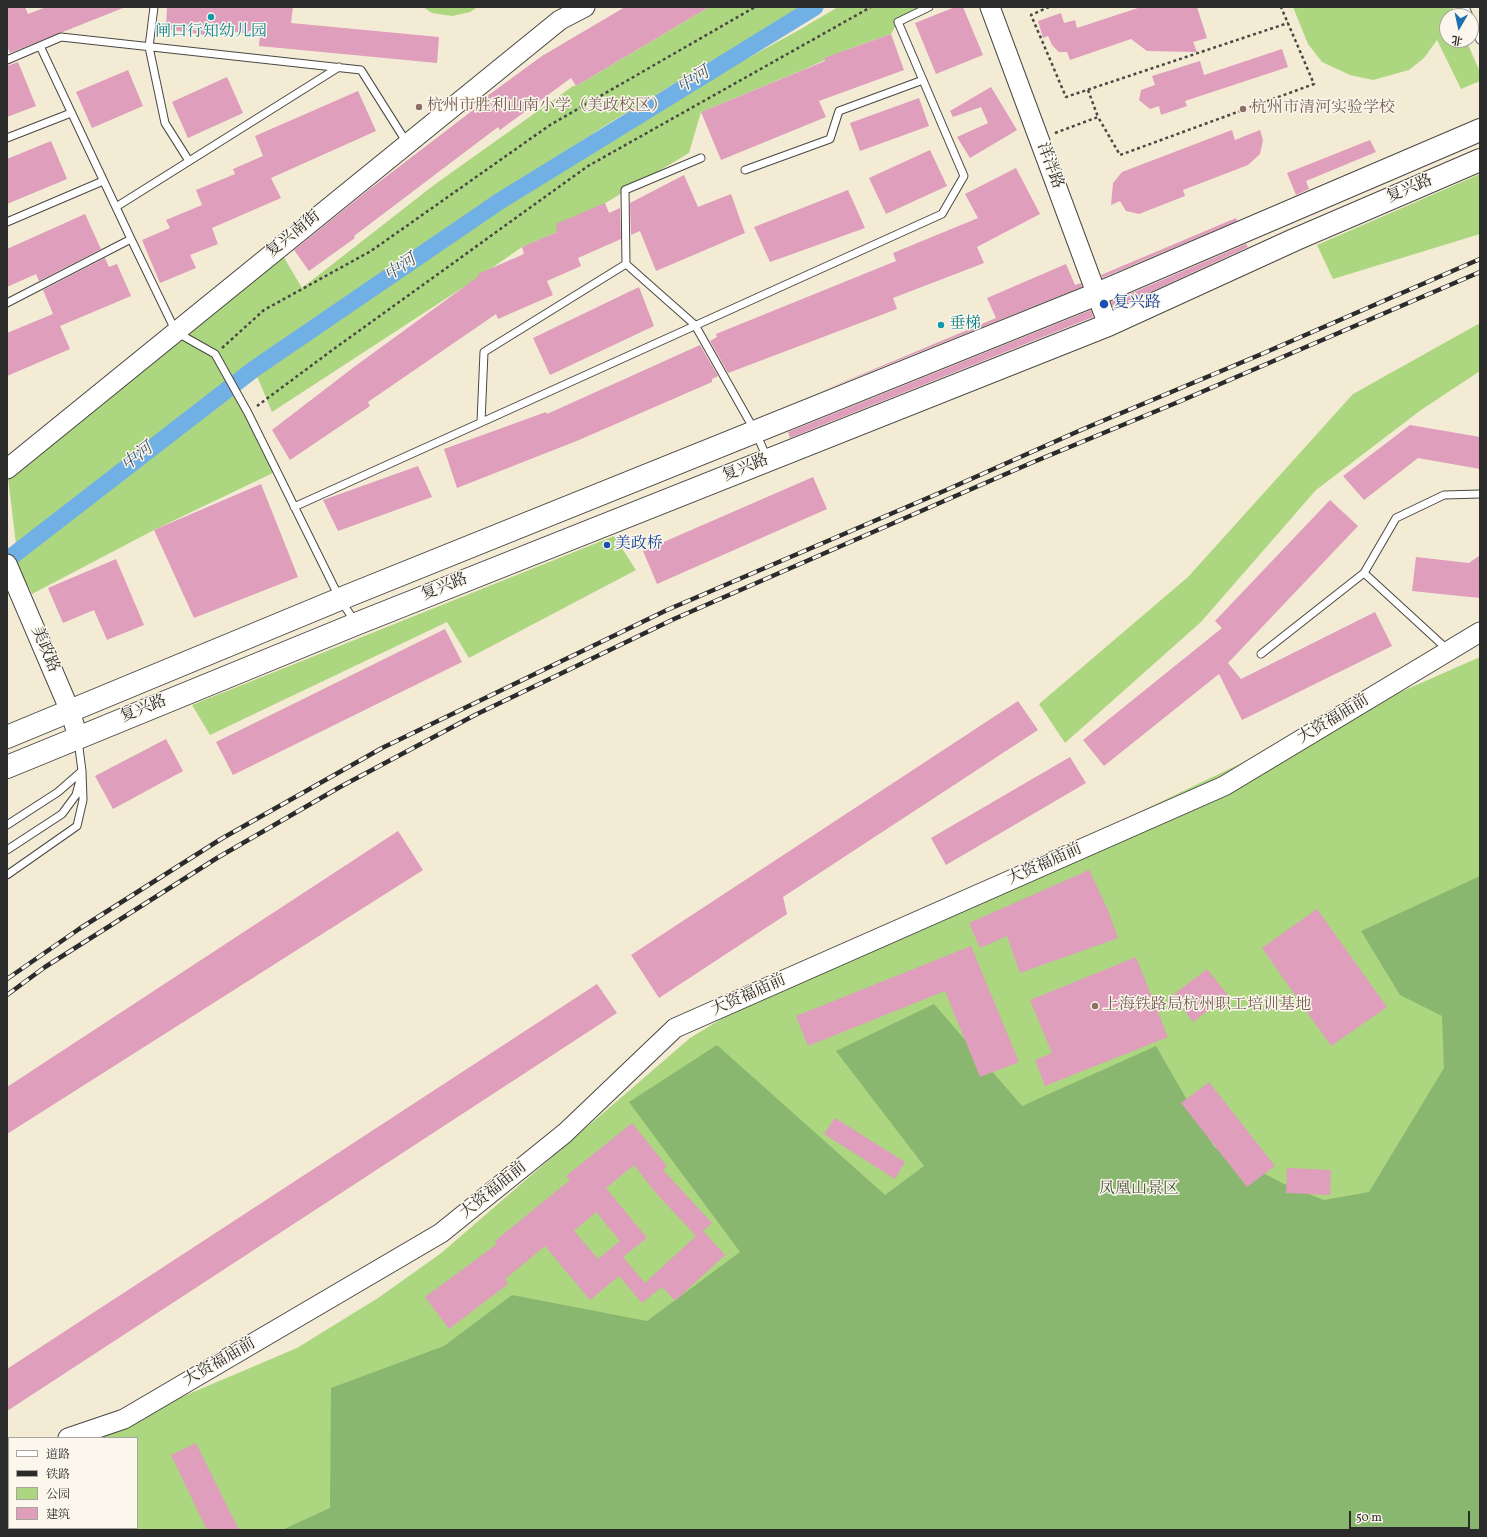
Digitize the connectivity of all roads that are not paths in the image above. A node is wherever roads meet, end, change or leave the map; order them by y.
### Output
1 (154, 7) edge
2 (585, 7) edge
3 (929, 7) edge
4 (990, 7) edge
5 (40, 46) junction
6 (149, 47) junction
7 (7, 60) edge
8 (339, 68) junction
9 (923, 80) junction
10 (71, 113) junction
11 (1480, 130) edge
12 (7, 138) edge
13 (407, 143) junction
14 (701, 158) dead end
15 (1480, 160) edge
16 (189, 161) junction
17 (745, 170) dead end
18 (103, 181) junction
19 (116, 207) junction
20 (7, 222) edge
21 (130, 240) junction
22 (626, 264) junction
23 (1097, 294) junction
24 (7, 303) edge
25 (696, 325) junction
26 (1108, 325) junction
27 (176, 332) junction
28 (481, 422) junction
29 (756, 433) junction
30 (768, 460) junction
31 (7, 469) edge
32 (1480, 494) edge
33 (294, 507) junction
34 (8, 568) edge
35 (1364, 573) junction
36 (340, 599) junction
37 (356, 624) junction
38 (1480, 632) edge
39 (1449, 650) junction
40 (1261, 654) dead end
41 (70, 711) junction
42 (7, 737) edge
43 (78, 737) junction
44 (7, 767) edge
45 (82, 770) junction
46 (7, 825) edge
47 (7, 850) edge
48 (7, 874) edge
49 (71, 1437) edge

1 - 6 lane
2 - 13 street, 复兴南街
3 - 9 lane
4 - 23 street, 洋泮路
5 - 6 lane
5 - 7 lane
5 - 10 lane
6 - 8 lane
6 - 16 lane
8 - 13 lane
8 - 16 lane
9 - 17 lane
9 - 25 lane
10 - 12 lane
10 - 18 lane
11 - 23 main road, 复兴路
13 - 27 street, 复兴南街
14 - 22 lane
15 - 26 main road, 复兴路
16 - 19 lane
18 - 19 lane
18 - 20 lane
19 - 21 lane
21 - 24 lane
21 - 27 lane
22 - 25 lane
22 - 28 lane
23 - 26 street, 洋泮路
23 - 29 main road, 复兴路
25 - 28 lane
25 - 29 lane
26 - 30 main road, 复兴路
27 - 31 street, 复兴南街
27 - 33 lane
28 - 33 lane
29 - 30 lane
29 - 36 main road, 复兴路
30 - 37 main road, 复兴路
32 - 35 lane
33 - 36 lane
34 - 41 street, 美政路
35 - 39 lane
35 - 40 lane
36 - 37 lane
36 - 41 main road, 复兴路
37 - 43 main road, 复兴路
38 - 39 street, 大资福庙前
39 - 49 street, 大资福庙前
41 - 42 main road, 复兴路
41 - 43 street, 美政路
43 - 44 main road, 复兴路
43 - 45 lane
45 - 46 lane
45 - 47 lane
45 - 48 lane

